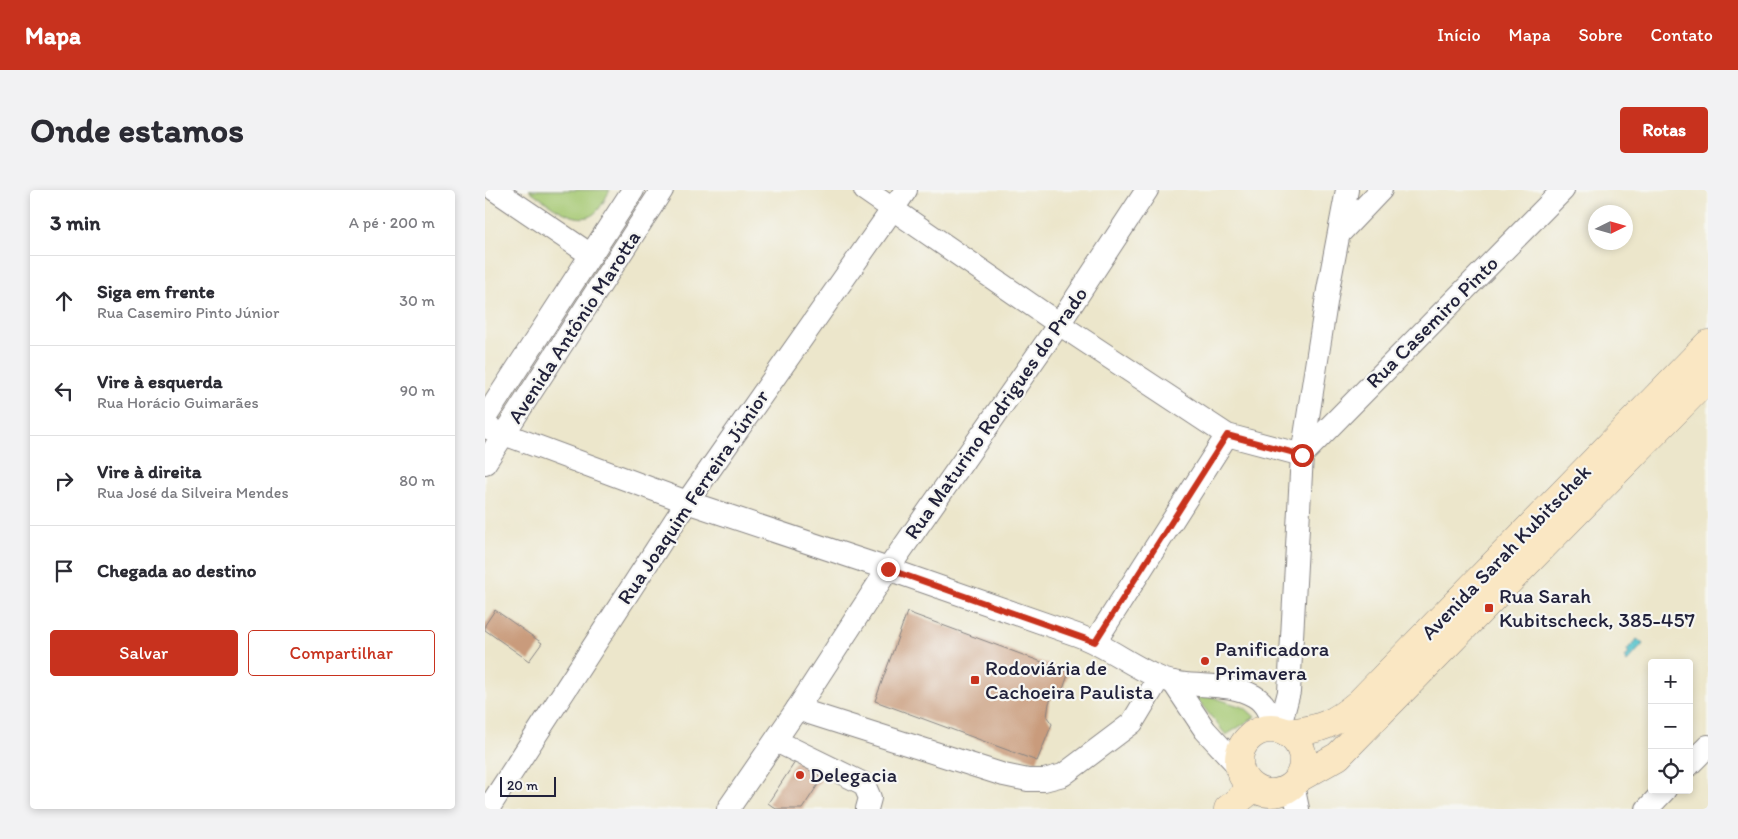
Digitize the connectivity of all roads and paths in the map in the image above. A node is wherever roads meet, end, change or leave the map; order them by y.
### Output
1 (495, 190) edge
2 (633, 190) edge
3 (662, 190) edge
4 (865, 190) edge
5 (906, 190) edge
6 (1147, 190) edge
7 (1347, 190) edge
8 (1381, 190) edge
9 (1563, 190) edge
10 (893, 208) junction
11 (1340, 232) junction
12 (591, 255) junction
13 (1059, 324) junction
14 (1708, 344) edge
15 (1708, 378) edge
16 (485, 418) edge
17 (494, 431) edge
18 (1227, 435) junction
19 (1302, 455) junction
20 (485, 463) edge
21 (687, 502) junction
22 (888, 569) junction
23 (1095, 642) junction
24 (1166, 680) junction
25 (797, 709) junction
26 (1279, 730) junction
27 (776, 741) junction
28 (1708, 746) edge
29 (1693, 761) edge
30 (1252, 788) edge
31 (1293, 791) edge
32 (1661, 794) edge
33 (488, 809) edge
34 (728, 809) edge
35 (867, 809) edge
36 (1228, 809) edge
37 (1647, 809) edge

1 - 12 street
2 - 12 street, Avenida Antônio Marotta
3 - 17 street, Avenida Antônio Marotta
4 - 10 street
5 - 10 street, Rua Joaquim Ferreira Júnior
6 - 13 street, Rua Maturino Rodrigues do Prado
7 - 11 street
8 - 11 street
9 - 19 street, Rua Casemiro Pinto
10 - 13 street
10 - 21 street, Rua Joaquim Ferreira Júnior
11 - 19 street
12 - 16 street, Avenida Antônio Marotta
13 - 18 street
13 - 22 street, Rua Maturino Rodrigues do Prado
14 - 26 main road, Avenida Sarah Kubitschek
15 - 31 main road, Avenida Sarah Kubitschek
17 - 20 street, Avenida Antônio Marotta
17 - 21 street
18 - 19 street
18 - 23 street
19 - 26 street
21 - 22 street
21 - 33 street, Rua Joaquim Ferreira Júnior
22 - 23 street
22 - 25 street, Rua Maturino Rodrigues do Prado
23 - 24 street
24 - 25 street
24 - 26 street
24 - 30 street
25 - 27 street, Rua Maturino Rodrigues do Prado
26 - 30 main road
26 - 31 main road
27 - 34 street, Rua Maturino Rodrigues do Prado
27 - 35 street
28 - 29 street
30 - 31 main road, Avenida Sarah Kubitschek
30 - 36 main road, Avenida Sarah Kubitschek
32 - 37 street

